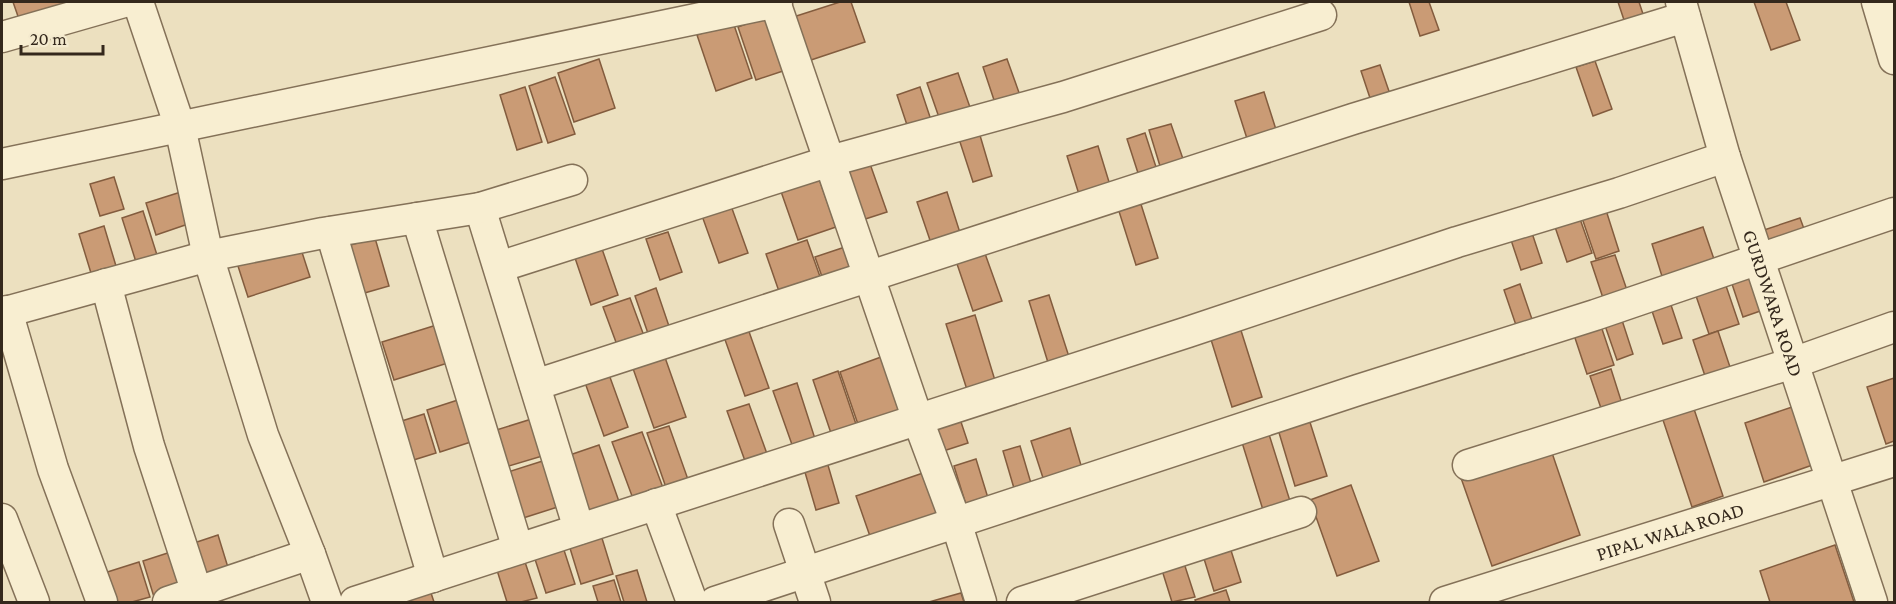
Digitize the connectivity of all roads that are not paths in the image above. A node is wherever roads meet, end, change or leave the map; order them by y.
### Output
1 (124, 2) edge
2 (138, 2) edge
3 (776, 2) edge
4 (1877, 2) edge
5 (1683, 9) edge
6 (1321, 15) dead end
7 (2, 34) edge
8 (1894, 59) edge
9 (180, 127) junction
10 (1725, 157) junction
11 (830, 161) junction
12 (2, 164) edge
13 (572, 180) dead end
14 (480, 208) junction
15 (1894, 213) edge
16 (417, 218) junction
17 (332, 232) junction
18 (208, 256) junction
19 (1759, 258) junction
20 (499, 267) junction
21 (869, 276) junction
22 (106, 284) junction
23 (4, 312) edge
24 (1894, 327) edge
25 (1793, 363) junction
26 (535, 385) junction
27 (918, 420) junction
28 (1894, 461) edge
29 (1468, 465) dead end
30 (1832, 482) junction
31 (656, 504) junction
32 (1301, 512) dead end
33 (2, 519) edge
34 (956, 522) junction
35 (789, 524) dead end
36 (579, 529) junction
37 (518, 549) junction
38 (310, 554) junction
39 (805, 572) junction
40 (433, 577) junction
41 (199, 597) edge
42 (34, 603) edge
43 (102, 603) edge
44 (168, 603) edge
45 (327, 603) edge
46 (355, 603) edge
47 (692, 603) edge
48 (715, 603) edge
49 (815, 603) edge
50 (981, 603) edge
51 (1022, 603) edge
52 (1445, 603) edge
53 (1872, 603) edge

1 - 7 street
2 - 9 street
3 - 9 street
3 - 11 street
4 - 8 street
5 - 10 street, GURDWARA ROAD
5 - 21 street
6 - 11 street
9 - 12 street
9 - 18 street
10 - 19 street, GURDWARA ROAD
10 - 27 street
11 - 20 street
11 - 21 street
13 - 14 street
14 - 16 street
14 - 20 street
15 - 19 street
16 - 17 street
16 - 37 street
17 - 18 street
17 - 40 street
18 - 22 street
18 - 38 street
19 - 25 street, GURDWARA ROAD
19 - 34 street
20 - 26 street
21 - 26 street
21 - 27 street
22 - 23 street
22 - 41 street
23 - 43 street
24 - 25 street
25 - 29 street
25 - 30 street, GURDWARA ROAD
26 - 36 street
27 - 31 street
27 - 34 street
28 - 30 street, PIPAL WALA ROAD
30 - 52 street, PIPAL WALA ROAD
30 - 53 street, GURDWARA ROAD
31 - 36 street
31 - 47 street
32 - 51 street
33 - 42 street
34 - 39 street
34 - 50 street
35 - 39 street
36 - 37 street
37 - 40 street
38 - 41 street
38 - 45 street
39 - 48 street
39 - 49 street
40 - 46 street
41 - 44 street

